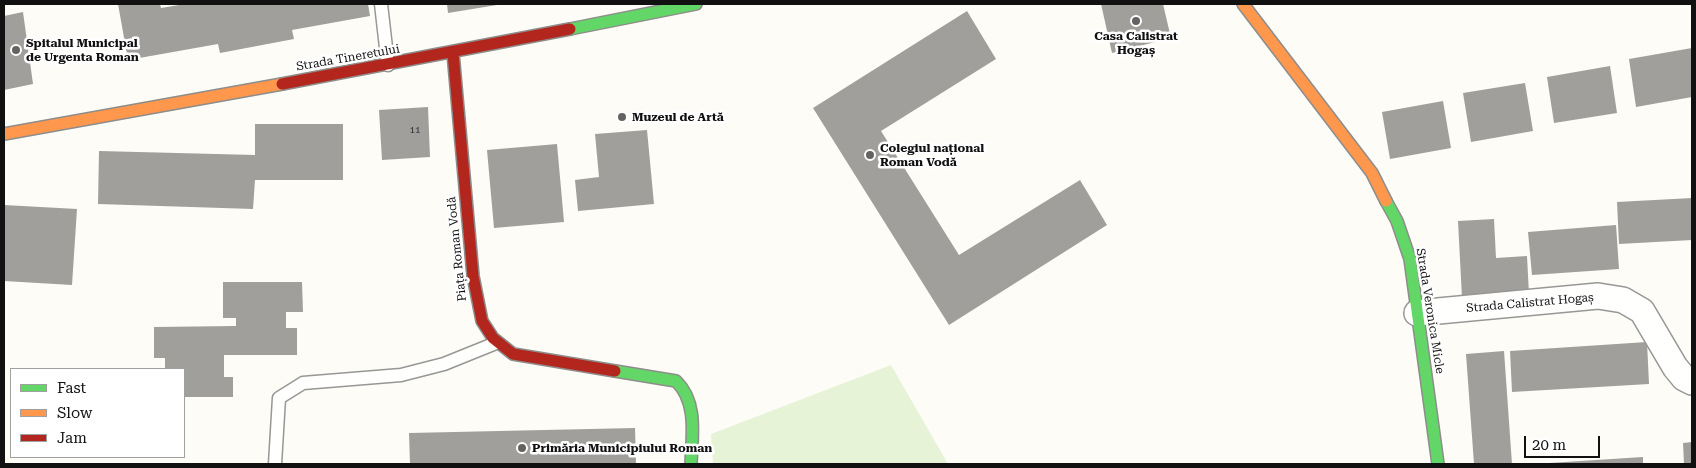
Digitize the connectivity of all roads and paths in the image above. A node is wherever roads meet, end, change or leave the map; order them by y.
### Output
1 (380, 4) edge
2 (696, 4) edge
3 (1242, 4) edge
4 (453, 53) junction
5 (388, 65) junction
6 (4, 134) edge
7 (1417, 314) junction
8 (496, 343) junction
9 (1692, 382) edge
10 (276, 464) edge
11 (692, 464) edge
12 (1438, 464) edge

1 - 5 lane
2 - 4 street, Strada Tineretului
3 - 7 street, Strada Veronica Micle
4 - 5 street, Strada Tineretului
4 - 8 street, Piața Roman Vodă
5 - 6 street, Strada Tineretului
7 - 9 street, Strada Calistrat Hogaș
7 - 12 street, Strada Veronica Micle
8 - 10 lane
8 - 11 street, Piața Roman Vodă

